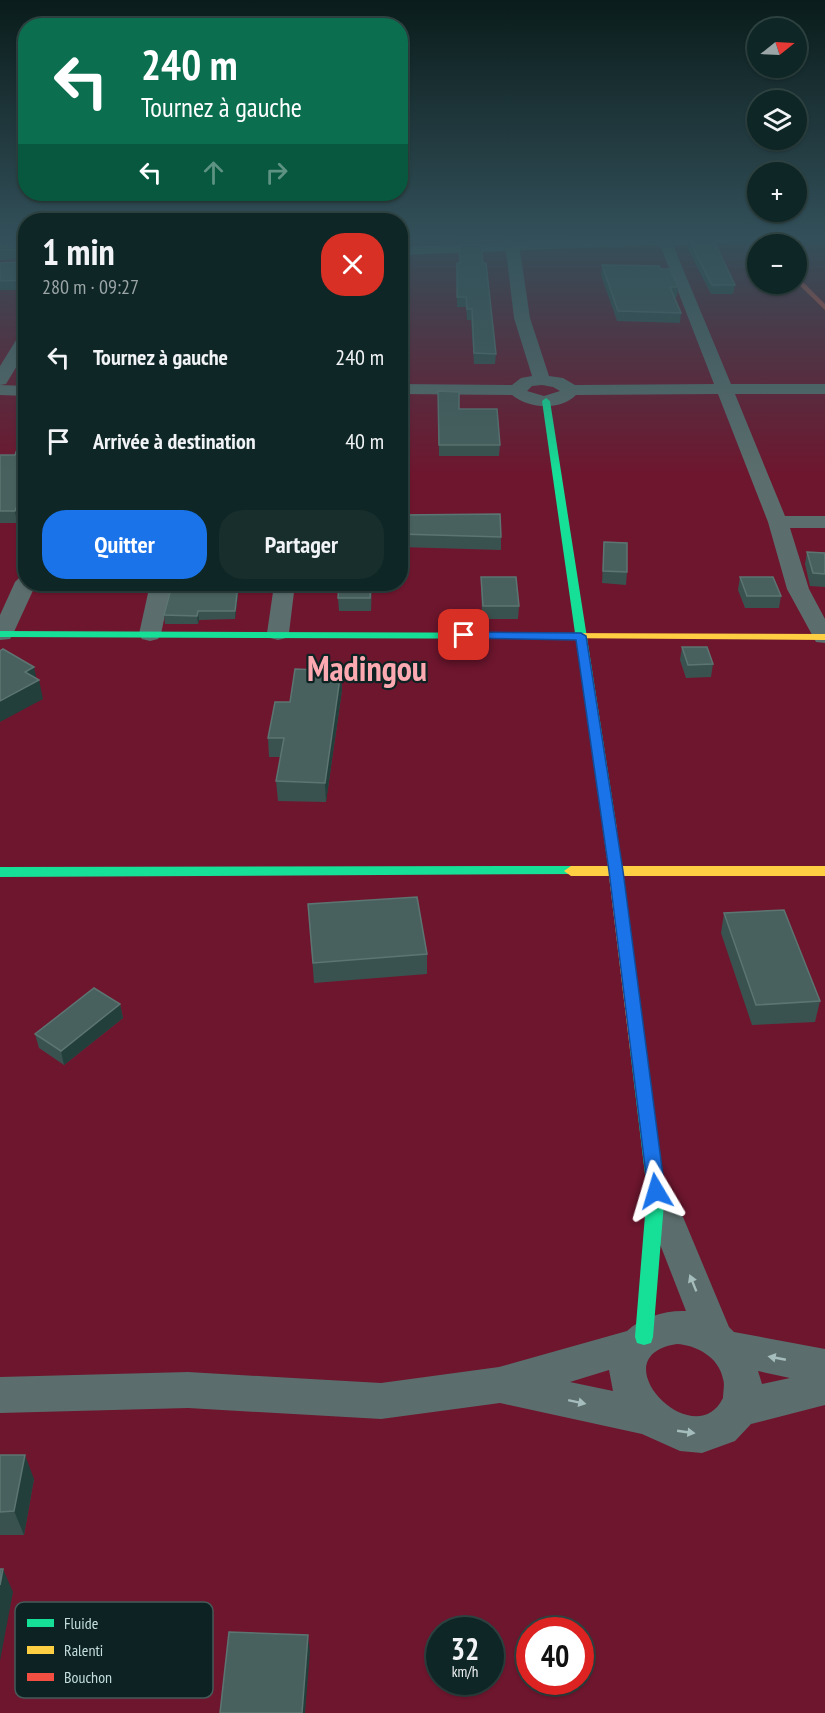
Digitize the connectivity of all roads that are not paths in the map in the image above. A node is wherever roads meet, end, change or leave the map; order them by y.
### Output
1 (522, 316) edge
2 (695, 316) edge
3 (18, 350) edge
4 (0, 380) edge
5 (542, 380) junction
6 (408, 389) edge
7 (825, 389) edge
8 (0, 390) edge
9 (518, 390) junction
10 (569, 390) junction
11 (724, 390) junction
12 (18, 391) edge
13 (546, 401) junction
14 (778, 522) junction
15 (825, 522) edge
16 (22, 591) edge
17 (159, 591) edge
18 (283, 591) edge
19 (278, 633) junction
20 (1, 634) edge
21 (150, 634) junction
22 (581, 636) junction
23 (825, 637) edge
24 (616, 871) junction
25 (825, 871) edge
26 (0, 872) edge
27 (656, 1191) junction
28 (641, 1341) junction
29 (721, 1343) junction
30 (825, 1368) edge
31 (500, 1385) junction
32 (825, 1387) edge
33 (0, 1395) edge
34 (741, 1408) junction
35 (649, 1417) junction

1 - 5 street
2 - 11 street
3 - 4 street
5 - 9 street
5 - 10 street
6 - 9 street
7 - 11 street
8 - 12 street
9 - 13 street
10 - 11 street
10 - 13 street
11 - 14 street
13 - 22 street
14 - 15 street
14 - 23 street
16 - 20 street
17 - 21 street
18 - 19 street
19 - 21 street
19 - 22 street
20 - 21 street
22 - 23 street
22 - 24 street
24 - 25 street
24 - 26 street
24 - 27 street
27 - 28 street
29 -> 27 street
28 - 29 street
28 - 31 street
28 - 35 street
30 -> 29 street
29 - 34 street
31 - 33 street
31 -> 35 street
32 - 34 street
35 -> 34 street

